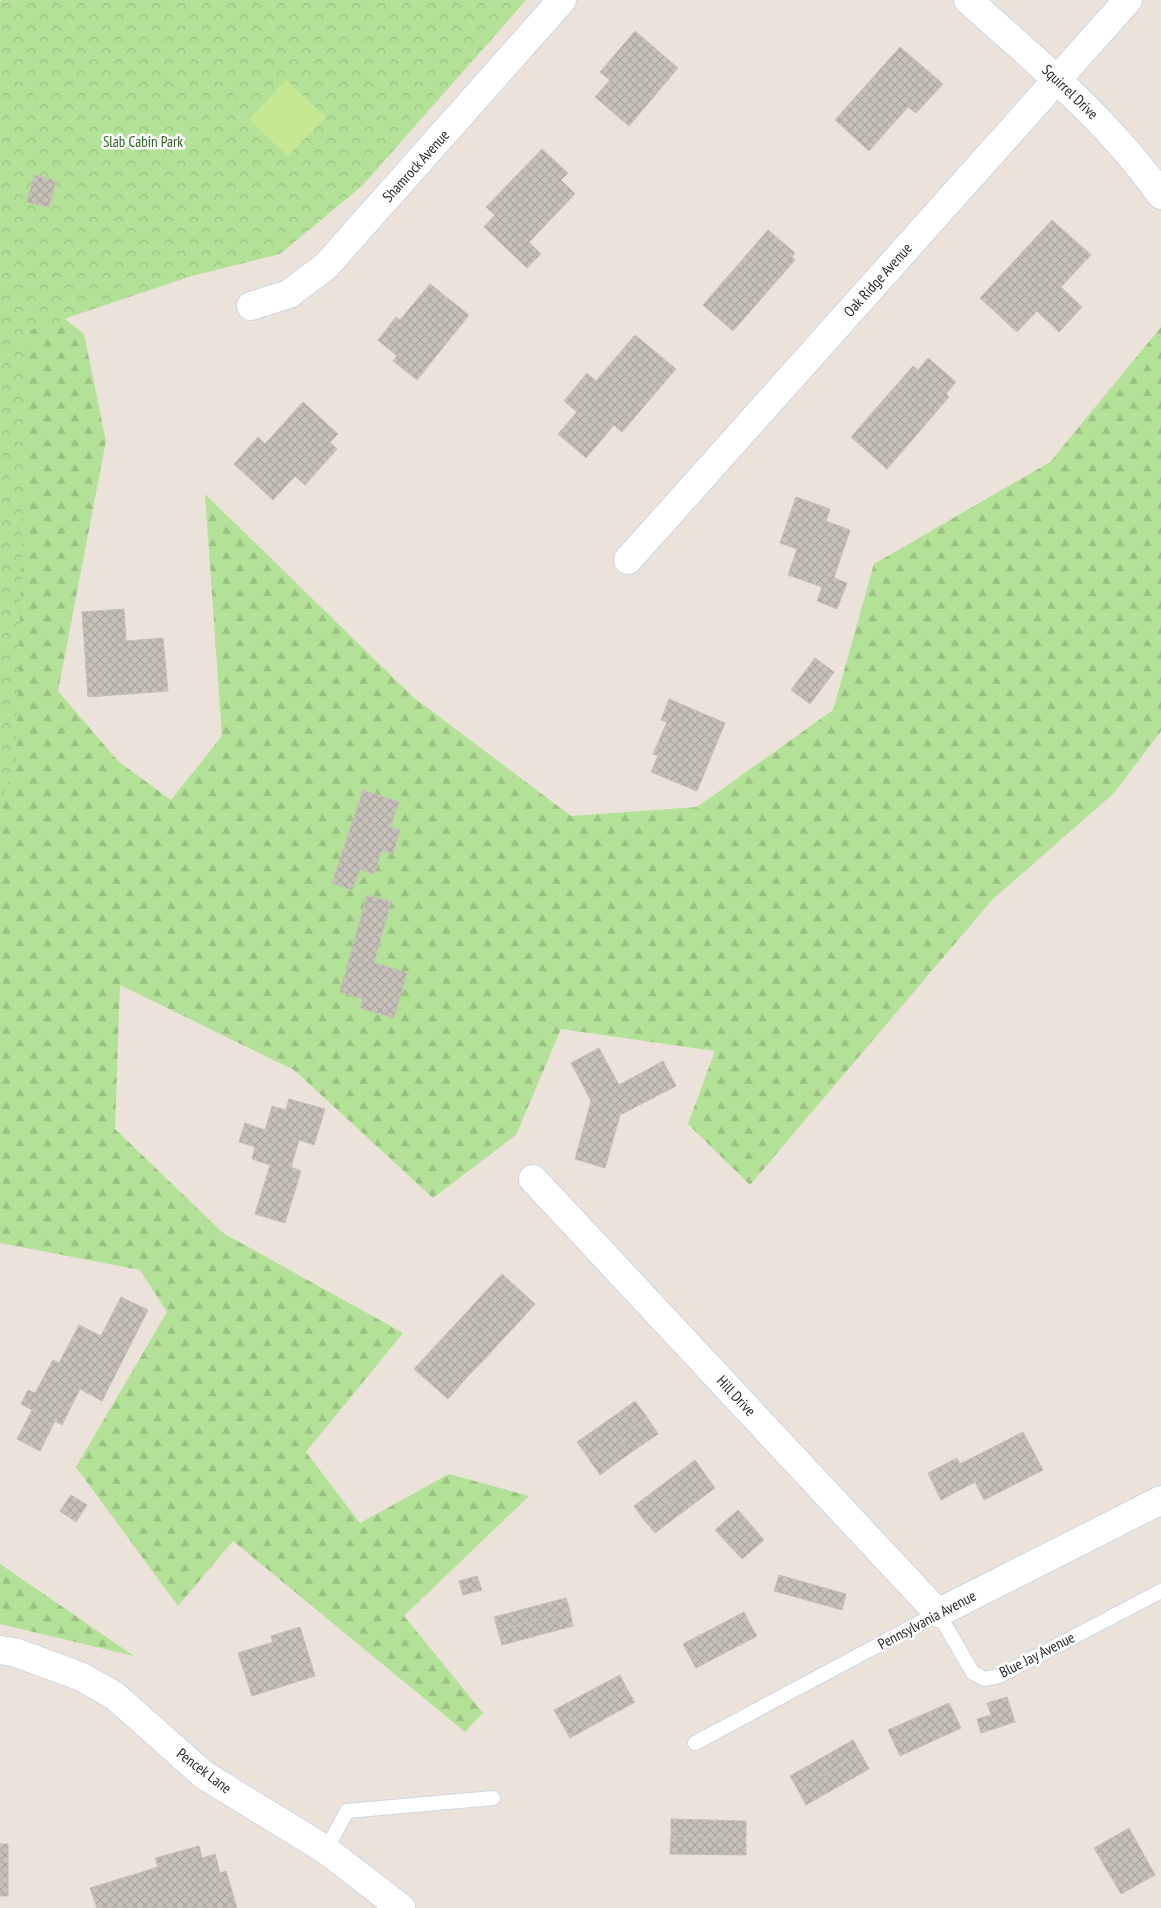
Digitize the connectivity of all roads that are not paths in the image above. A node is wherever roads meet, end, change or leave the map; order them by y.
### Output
1 (562, 0) edge
2 (968, 0) edge
3 (1128, 0) edge
4 (1057, 79) junction
5 (1161, 195) edge
6 (251, 306) dead end
7 (628, 560) dead end
8 (533, 1179) dead end
9 (1161, 1500) edge
10 (1161, 1591) edge
11 (938, 1613) junction
12 (0, 1650) edge
13 (695, 1744) dead end
14 (493, 1798) dead end
15 (326, 1850) junction
16 (401, 1908) edge

1 - 6 street, Shamrock Avenue
2 - 4 street, Squirrel Drive
3 - 4 street, Oak Ridge Avenue
4 - 5 street, Squirrel Drive
4 - 7 street, Oak Ridge Avenue
8 - 11 street, Hill Drive
9 - 11 street, Pennsylvania Avenue
10 - 11 lane, Blue Jay Avenue
11 - 13 lane, Pennsylvania Avenue
12 - 15 street, Pencek Lane
14 - 15 lane
15 - 16 street, Pencek Lane

